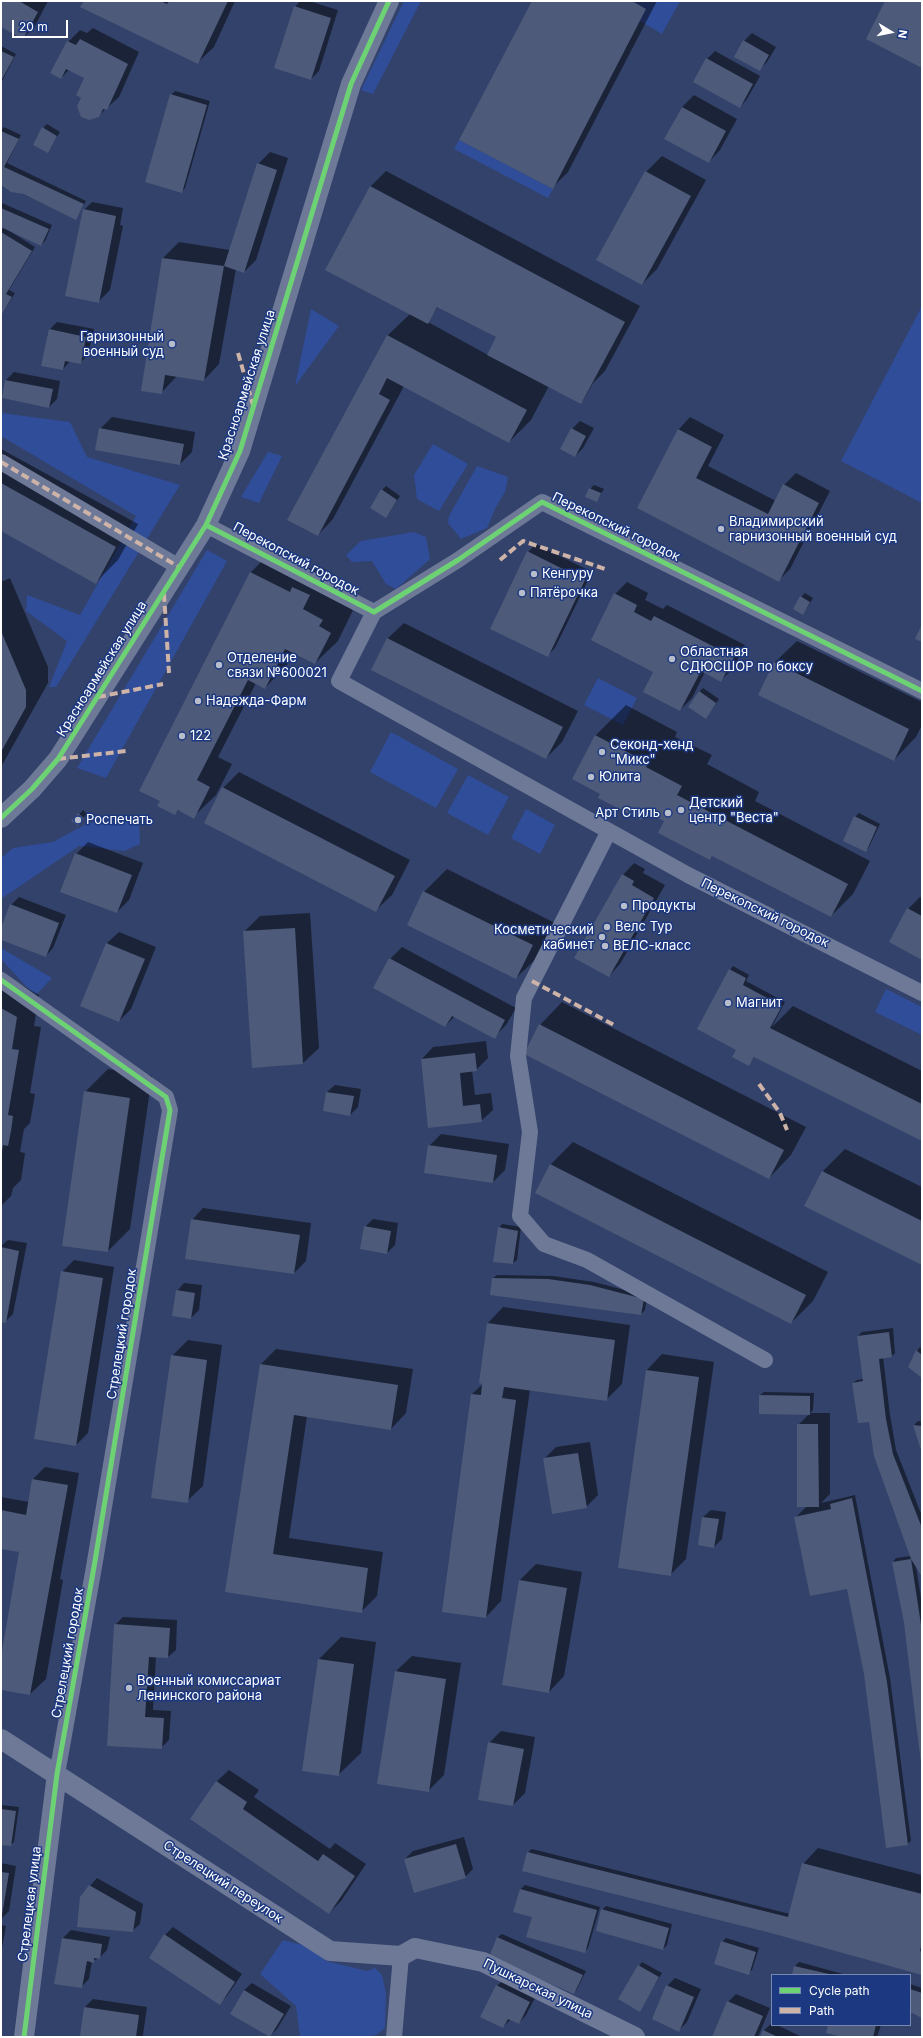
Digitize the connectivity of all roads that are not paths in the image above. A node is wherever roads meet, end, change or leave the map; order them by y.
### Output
1 (389, 1) edge
2 (1, 462) edge
3 (206, 525) junction
4 (179, 567) junction
5 (374, 612) junction
6 (922, 691) edge
7 (1, 818) edge
8 (609, 831) junction
9 (1, 980) edge
10 (922, 993) edge
11 (765, 1360) dead end
12 (1, 1739) edge
13 (57, 1774) junction
14 (401, 1956) junction
15 (24, 2037) edge
16 (394, 2037) edge
17 (635, 2037) edge

1 - 3 street, Красноармейская улица
2 - 4 street
3 - 4 street, Красноармейская улица
3 - 5 street, Перекопский городок
4 - 7 street, Красноармейская улица
5 - 6 street, Перекопский городок
5 - 8 street, Перекопский городок
8 - 10 street, Перекопский городок
8 - 11 street
9 - 13 street, Стрелецкий городок
12 - 13 street, Стрелецкий переулок
13 - 14 street, Стрелецкий переулок
13 - 15 street, Стрелецкая улица
14 - 16 street
14 - 17 street, Пушкарская улица

